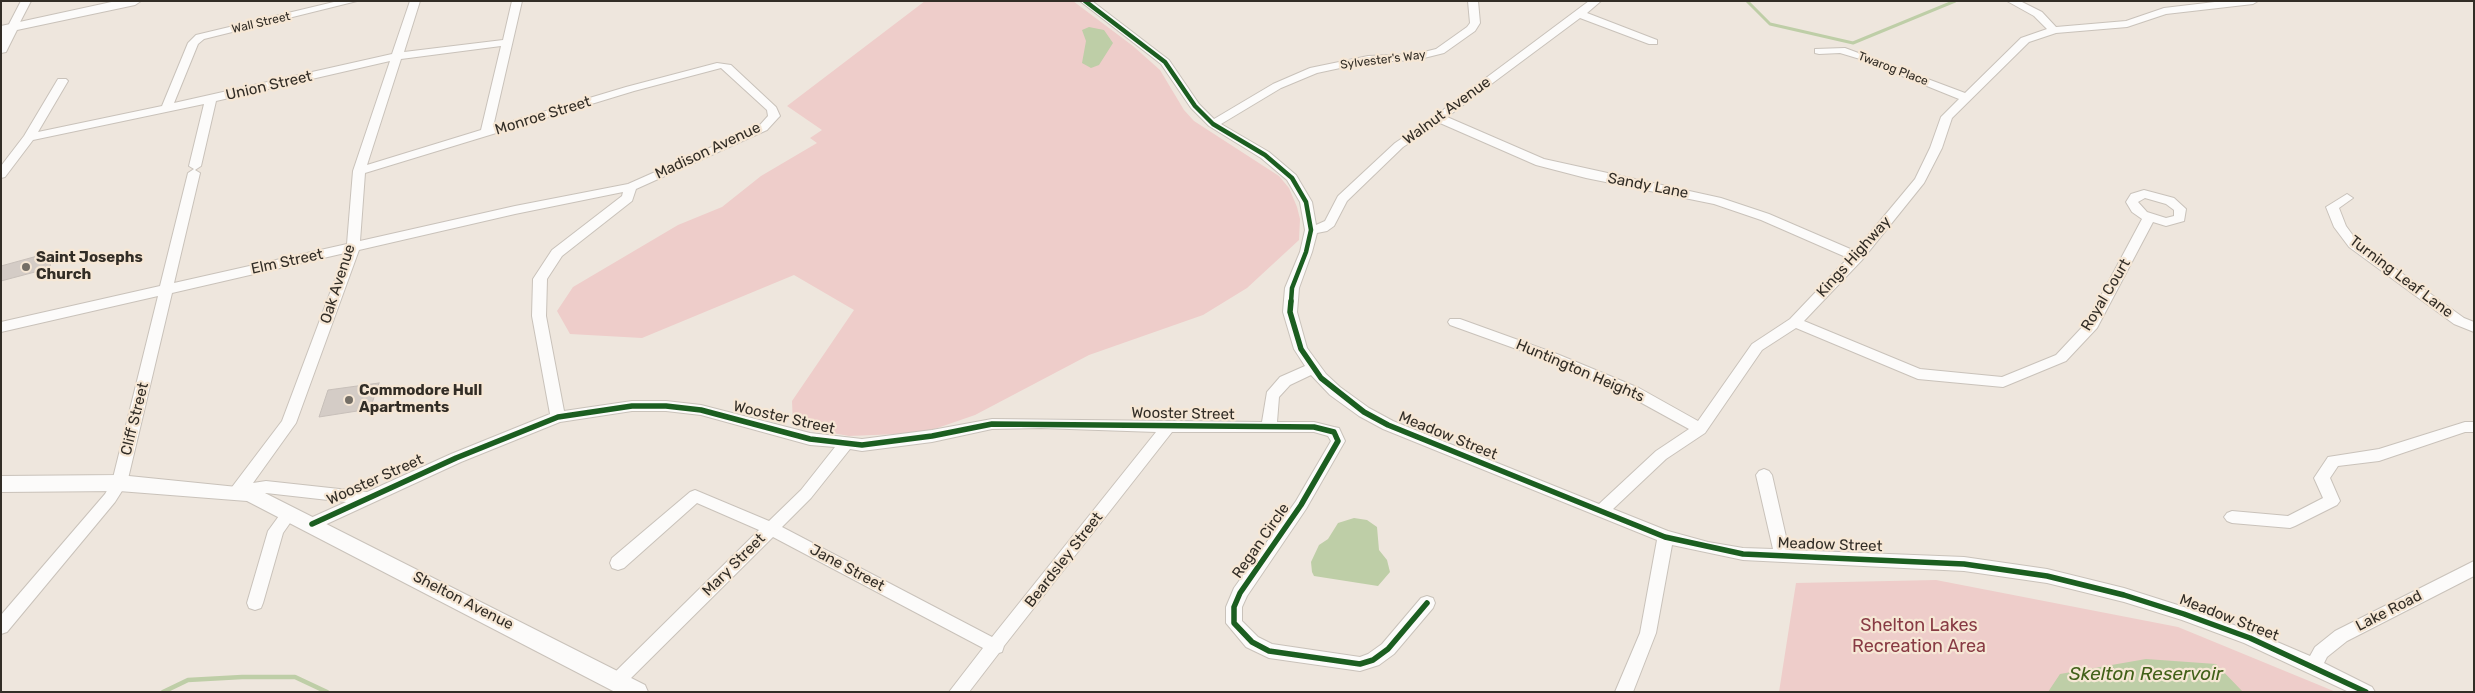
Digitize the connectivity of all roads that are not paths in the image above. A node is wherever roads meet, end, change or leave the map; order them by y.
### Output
1 (26, 1) edge
2 (135, 1) edge
3 (352, 1) edge
4 (415, 1) edge
5 (517, 1) edge
6 (1085, 1) edge
7 (1473, 1) edge
8 (1596, 1) edge
9 (2012, 1) edge
10 (2253, 1) edge
11 (1580, 14) junction
12 (7, 29) edge
13 (2054, 30) junction
14 (509, 42) junction
15 (1653, 42) dead end
16 (1, 49) edge
17 (1819, 51) dead end
18 (397, 56) junction
19 (727, 67) joint
20 (62, 81) dead end
21 (1964, 97) junction
22 (211, 99) junction
23 (166, 109) junction
24 (1439, 118) junction
25 (1213, 124) junction
26 (486, 132) junction
27 (29, 137) junction
28 (359, 171) junction
29 (1, 174) edge
30 (631, 187) junction
31 (2347, 198) dead end
32 (2149, 218) dead end
33 (1311, 230) junction
34 (353, 248) junction
35 (1857, 256) junction
36 (166, 289) junction
37 (1455, 322) dead end
38 (1796, 322) junction
39 (1, 327) edge
40 (2474, 327) edge
41 (1314, 368) junction
42 (558, 417) junction
43 (1168, 427) junction
44 (2474, 427) edge
45 (1269, 428) junction
46 (1700, 429) junction
47 (1334, 432) joint
48 (846, 444) junction
49 (1764, 476) dead end
50 (119, 483) junction
51 (1, 484) edge
52 (237, 491) junction
53 (366, 498) junction
54 (1601, 511) junction
55 (289, 513) junction
56 (2232, 518) dead end
57 (312, 524) junction
58 (770, 528) junction
59 (1665, 536) junction
60 (1783, 556) junction
61 (618, 564) dead end
62 (2474, 568) edge
63 (255, 603) dead end
64 (1427, 603) dead end
65 (1, 627) edge
66 (996, 647) junction
67 (2314, 666) junction
68 (618, 682) junction
69 (637, 692) edge
70 (958, 692) edge
71 (1624, 692) edge
72 (2366, 692) edge

1 - 12 street
2 - 12 main road
3 - 23 street, Wall Street
4 - 18 street, Oak Avenue
5 - 14 street
6 - 25 street
7 - 25 street, Sylvester's Way
8 - 11 street, Walnut Avenue
9 - 13 street
10 - 13 street, Kings Highway
11 - 15 street
11 - 24 street, Walnut Avenue
12 - 16 main road
13 - 21 street, Kings Highway
14 - 18 street, Union Street
14 - 26 street
17 - 21 street, Twarog Place
18 - 22 street, Union Street
18 - 28 street, Oak Avenue
19 - 26 street, Monroe Street
19 - 30 street, Madison Avenue
20 - 27 street
21 - 35 street, Kings Highway
22 - 23 street, Union Street
22 - 36 street, Cliff Street
23 - 27 street, Union Street
24 - 33 street, Walnut Avenue
24 - 35 street, Sandy Lane
25 - 33 street
26 - 28 street, Monroe Street
27 - 29 street
28 - 34 street, Oak Avenue
30 - 34 street, Elm Street
30 - 42 street
31 - 40 street, Turning Leaf Lane
32 - 38 street, Royal Court
33 - 41 street, Meadow Street
34 - 36 street, Elm Street
34 - 52 street, Oak Avenue
35 - 38 street, Kings Highway
36 - 39 street, Elm Street
36 - 50 street, Cliff Street
37 - 46 street, Huntington Heights
38 - 46 street, Kings Highway
41 - 45 street
41 - 54 street, Meadow Street
42 - 48 street, Wooster Street
42 - 53 street, Wooster Street
43 - 45 street, Wooster Street
43 - 48 street, Wooster Street
43 - 66 street, Beardsley Street
44 - 56 street
45 - 47 street, Wooster Street
46 - 54 street, Kings Highway
47 - 64 street, Regan Circle
48 - 58 street, Mary Street
49 - 60 street
50 - 51 main road, Wooster Street
50 - 52 main road, Wooster Street
50 - 65 street, Cliff Street
52 - 53 street, Wooster Street
52 - 55 main road, Wooster Street
53 - 57 street, Wooster Street
54 - 59 street, Meadow Street
55 - 57 main road, Shelton Avenue
55 - 63 street
57 - 68 main road, Shelton Avenue
58 - 61 street, Jane Street
58 - 66 street, Jane Street
58 - 68 street, Mary Street
59 - 60 street, Meadow Street
59 - 71 street
60 - 67 street, Meadow Street
62 - 67 street, Lake Road
66 - 70 street, Beardsley Street
67 - 72 street, Meadow Street
68 - 69 main road, Shelton Avenue

